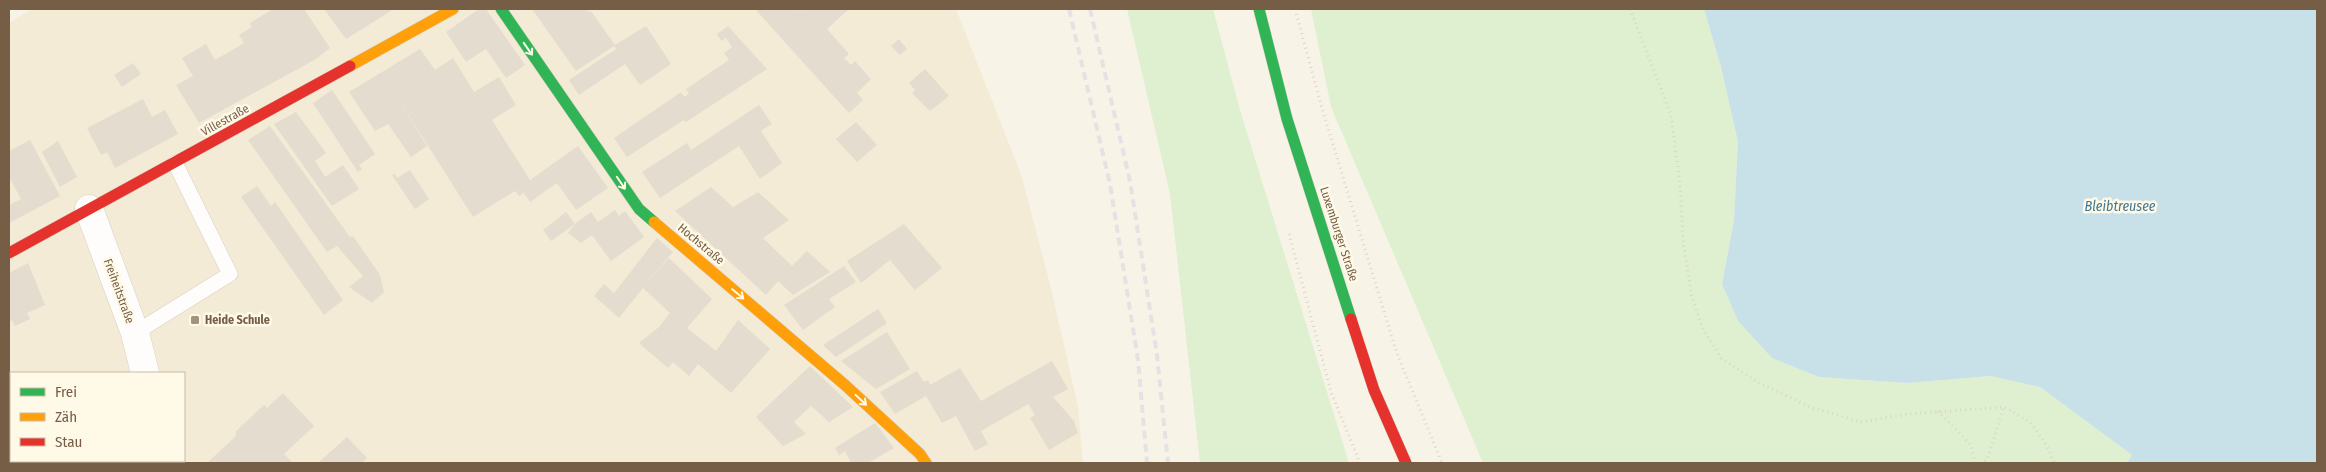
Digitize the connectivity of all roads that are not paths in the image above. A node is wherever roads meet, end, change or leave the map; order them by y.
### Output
1 (453, 9) edge
2 (500, 9) edge
3 (1259, 9) edge
4 (175, 163) junction
5 (89, 209) junction
6 (9, 253) edge
7 (135, 333) junction
8 (144, 372) edge
9 (926, 463) edge
10 (1406, 463) edge

1 - 4 street, Villestraße
2 -> 9 street, Hochstraße
3 - 10 street, Luxemburger Straße
4 - 5 street, Villestraße
4 - 7 lane
5 - 6 street, Villestraße
5 - 7 street, Freiheitstraße
7 - 8 street, Freiheitstraße

